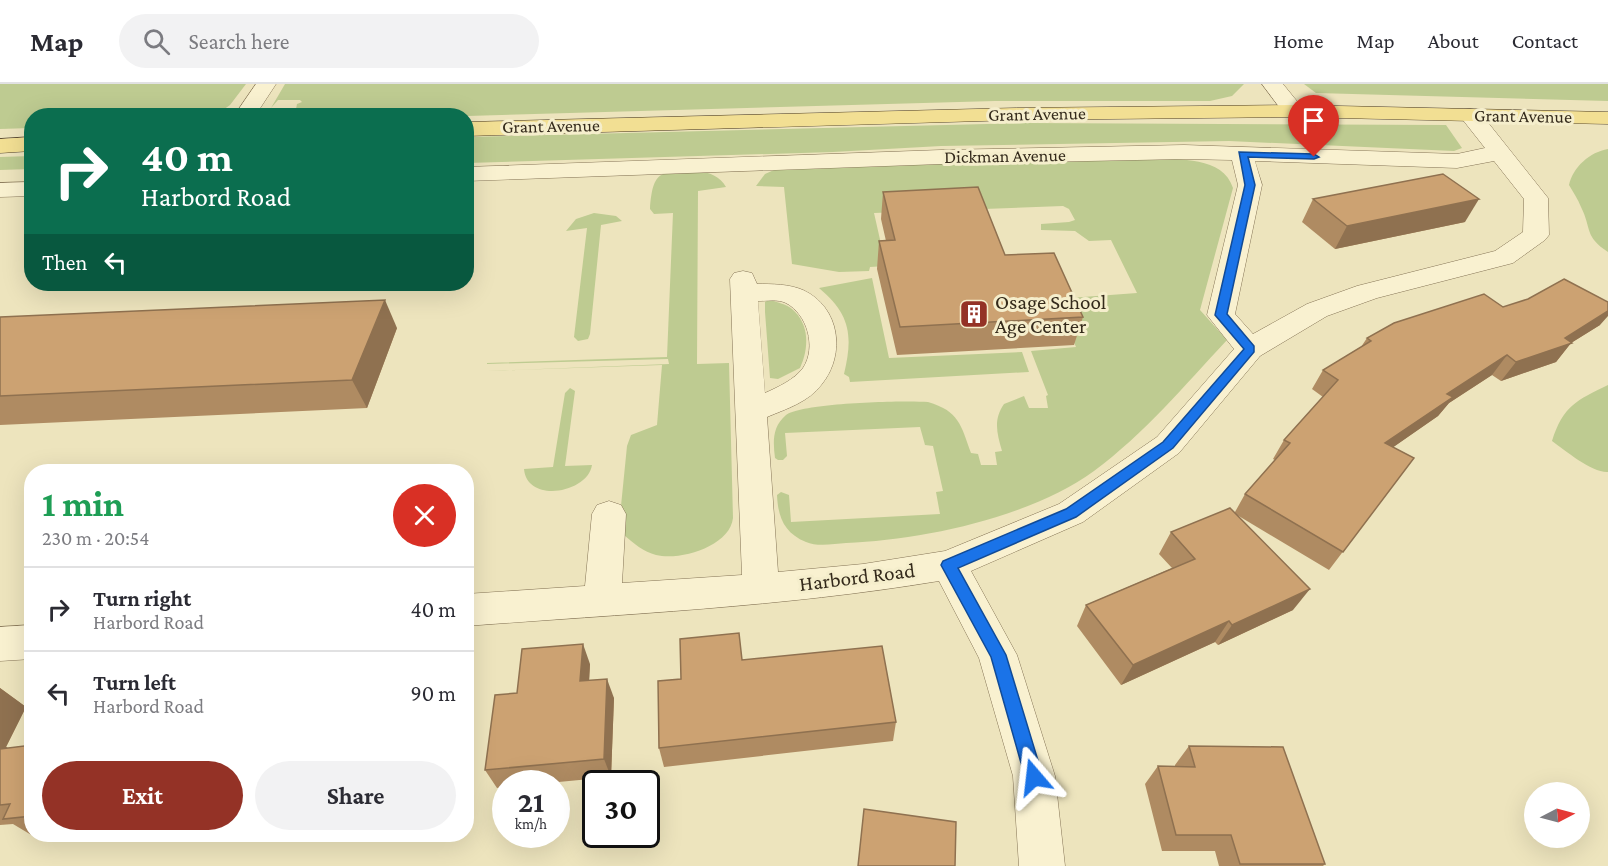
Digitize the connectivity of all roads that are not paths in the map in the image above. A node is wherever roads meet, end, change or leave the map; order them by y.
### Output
1 (266, 84) edge
2 (1272, 84) edge
3 (250, 108) edge
4 (1294, 111) junction
5 (1470, 115) junction
6 (1608, 118) edge
7 (474, 129) edge
8 (24, 144) edge
9 (0, 146) edge
10 (1497, 151) junction
11 (1242, 154) junction
12 (640, 167) junction
13 (474, 174) edge
14 (24, 189) edge
15 (0, 190) edge
16 (636, 193) dead end
17 (1250, 349) junction
18 (751, 411) junction
19 (609, 514) dead end
20 (949, 565) junction
21 (761, 589) junction
22 (602, 599) junction
23 (474, 609) edge
24 (24, 642) edge
25 (0, 644) edge
26 (1042, 866) edge

1 - 3 street
2 - 4 street
4 - 5 main road, Grant Avenue
4 - 7 main road, Grant Avenue
5 - 6 main road, Grant Avenue
5 - 10 street
8 - 9 main road
10 - 11 street, Dickman Avenue
10 - 17 street, Harbord Road
11 - 12 street, Dickman Avenue
11 - 17 street
12 - 13 street, Dickman Avenue
12 - 16 street
14 - 15 street
17 - 20 street, Harbord Road
18 - 18 street
18 - 21 street
19 - 22 street
20 - 21 street, Harbord Road
20 - 26 street
21 - 22 street, Harbord Road
22 - 23 street, Harbord Road
24 - 25 street

